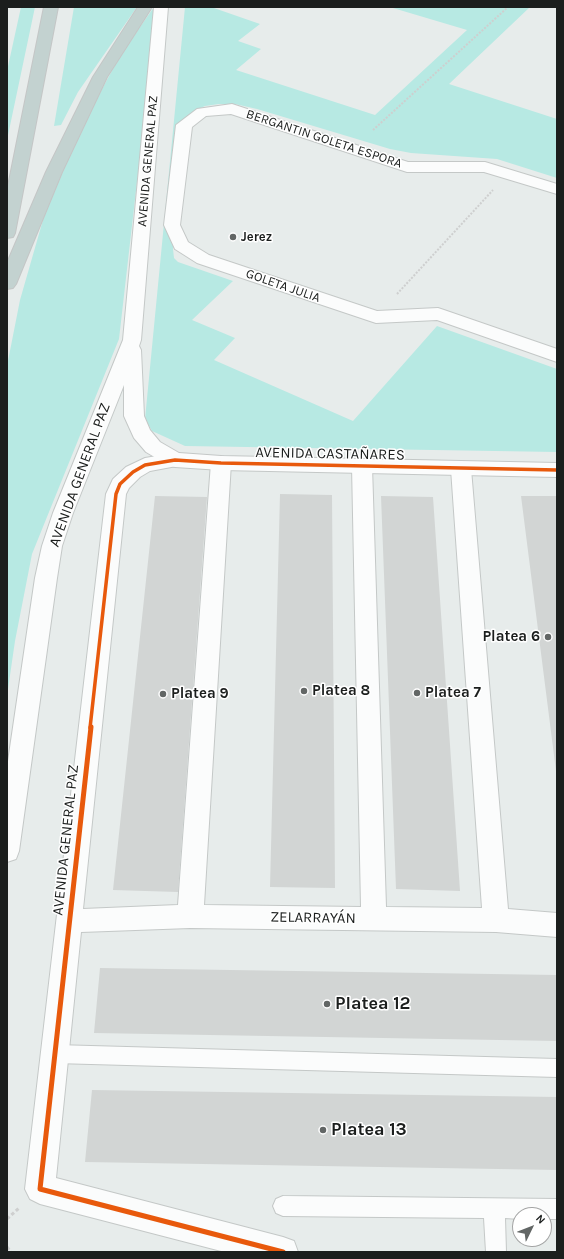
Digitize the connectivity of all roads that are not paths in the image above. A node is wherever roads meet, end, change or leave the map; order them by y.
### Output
1 (51, 7) edge
2 (145, 7) edge
3 (161, 7) edge
4 (232, 109) joint
5 (557, 189) edge
6 (7, 233) edge
7 (7, 284) edge
8 (132, 340) junction
9 (557, 356) edge
10 (175, 460) junction
11 (221, 463) junction
12 (362, 466) junction
13 (461, 469) junction
14 (557, 470) edge
15 (116, 494) joint
16 (7, 851) edge
17 (190, 916) junction
18 (374, 919) junction
19 (496, 920) junction
20 (69, 921) junction
21 (557, 925) edge
22 (55, 1054) junction
23 (557, 1068) edge
24 (283, 1206) dead end
25 (494, 1208) junction
26 (557, 1209) edge
27 (283, 1252) edge
28 (496, 1252) edge

1 - 6 highway
2 - 7 highway
3 - 8 street, AVENIDA GENERAL PAZ
4 - 5 street, BERGANTIN GOLETA ESPORA
4 - 9 street, GOLETA JULIA
8 - 10 street, AVENIDA GENERAL PAZ
8 - 16 street, AVENIDA GENERAL PAZ
10 - 11 street, AVENIDA CASTAÑARES
10 - 15 street, AVENIDA CASTAÑARES
11 - 12 street, AVENIDA CASTAÑARES
11 - 17 street
12 - 13 street, AVENIDA CASTAÑARES
12 - 18 street
13 - 14 street, AVENIDA CASTAÑARES
13 - 19 street
15 - 20 street, AVENIDA GENERAL PAZ
17 - 18 street, ZELARRAYÁN
17 - 20 street, ZELARRAYÁN
18 - 19 street, ZELARRAYÁN
19 - 21 street, ZELARRAYÁN
20 - 22 street, AVENIDA GENERAL PAZ
22 - 23 lane
22 - 27 street, AVENIDA GENERAL PAZ
24 - 25 lane
25 - 26 lane
25 - 28 lane

